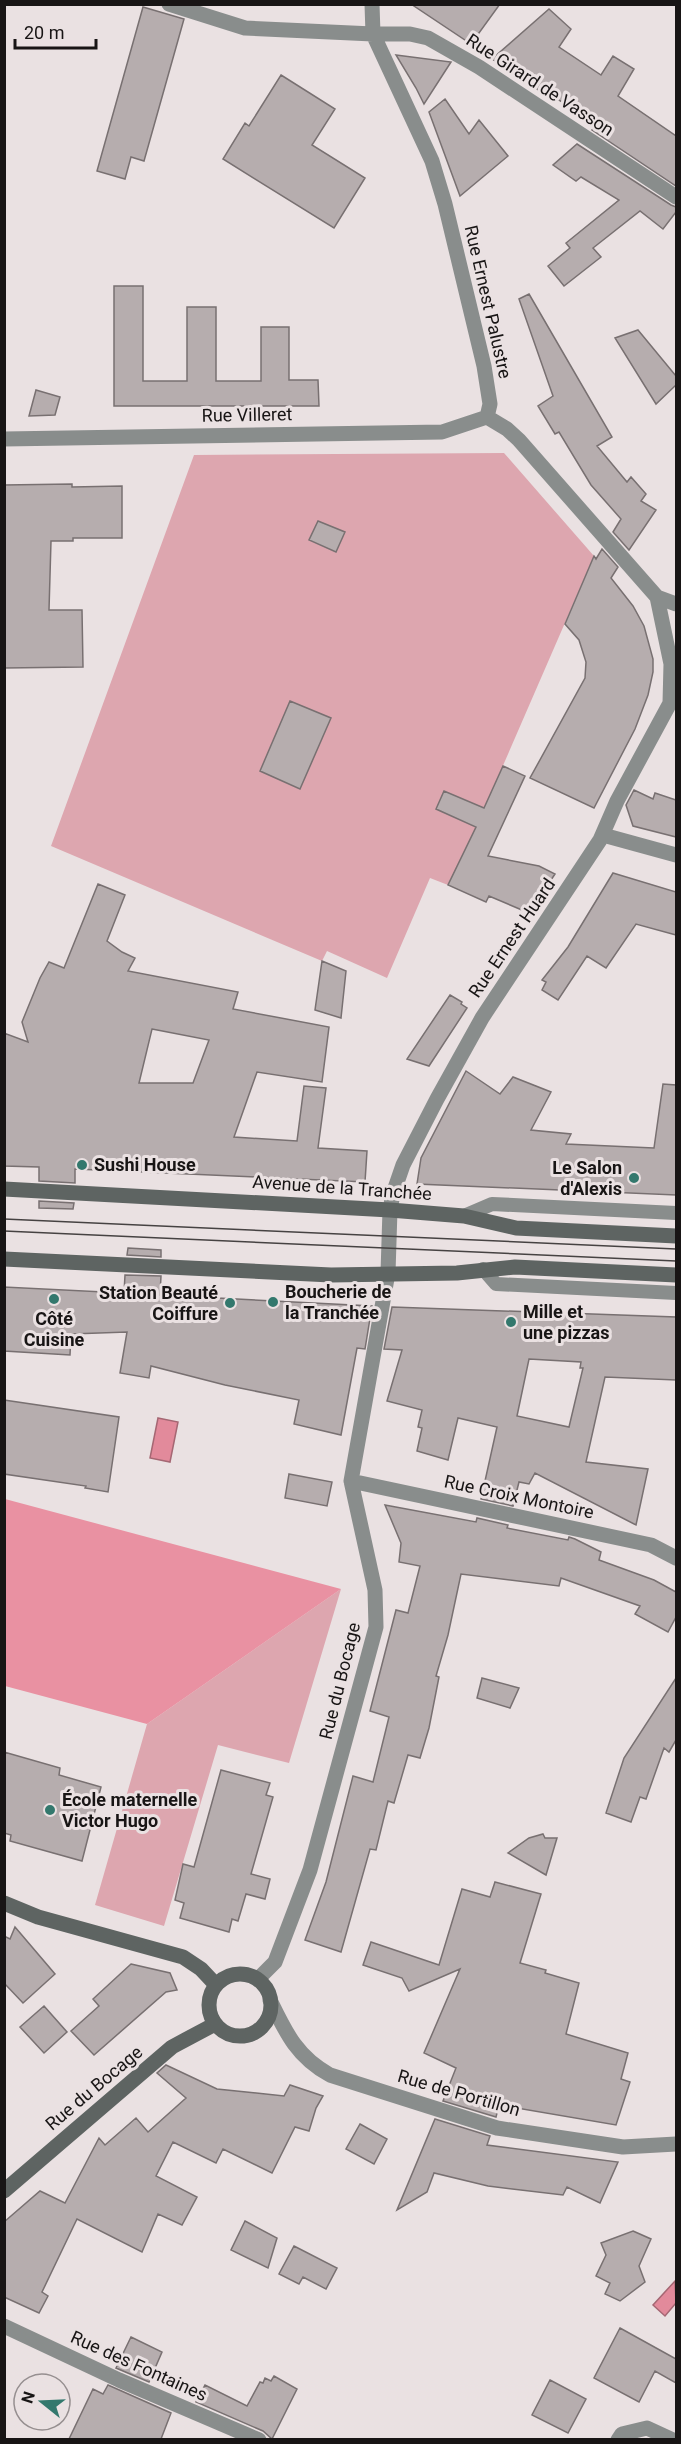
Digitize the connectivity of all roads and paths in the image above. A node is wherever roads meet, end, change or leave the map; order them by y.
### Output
1 (169, 4) edge
2 (372, 4) edge
3 (373, 34) junction
4 (676, 197) edge
5 (487, 417) junction
6 (4, 439) edge
7 (657, 597) junction
8 (676, 604) edge
9 (673, 697) edge
10 (603, 835) junction
11 (676, 855) edge
12 (4, 1189) edge
13 (390, 1210) junction
14 (676, 1213) edge
15 (464, 1216) junction
16 (676, 1236) edge
17 (4, 1259) edge
18 (483, 1269) junction
19 (388, 1273) junction
20 (676, 1275) edge
21 (676, 1293) edge
22 (351, 1481) junction
23 (676, 1558) edge
24 (4, 1903) edge
25 (258, 1979) junction
26 (216, 1985) junction
27 (270, 2000) junction
28 (216, 2024) junction
29 (676, 2144) edge
30 (4, 2191) edge
31 (4, 2326) edge
32 (259, 2439) edge
33 (618, 2439) edge
34 (673, 2439) edge

1 - 3 street, Rue Girard de Vasson
2 - 3 street
3 - 4 street, Rue Girard de Vasson
3 - 5 street, Rue Ernest Palustre
5 - 6 street, Rue Villeret
5 - 7 street
7 - 8 street
7 - 9 street
9 - 10 street, Rue Ernest Huard
10 - 11 street
10 - 13 street, Rue Ernest Huard
12 - 13 main road, Avenue de la Tranchée
13 - 15 main road, Avenue de la Tranchée
13 - 19 street, Rue Ernest Huard
14 - 15 lane
15 - 16 main road, Avenue de la Tranchée
17 - 19 main road
18 - 19 main road
18 - 20 main road
18 - 21 lane
19 - 22 street, Rue du Bocage
22 - 23 street, Rue Croix Montoire
22 - 25 street, Rue du Bocage
24 - 26 main road
25 - 26 main road
25 - 27 main road
26 - 28 main road
27 - 28 main road
27 - 29 street, Rue de Portillon
28 - 30 main road, Rue du Bocage
31 - 32 street, Rue des Fontaines
33 - 34 street

